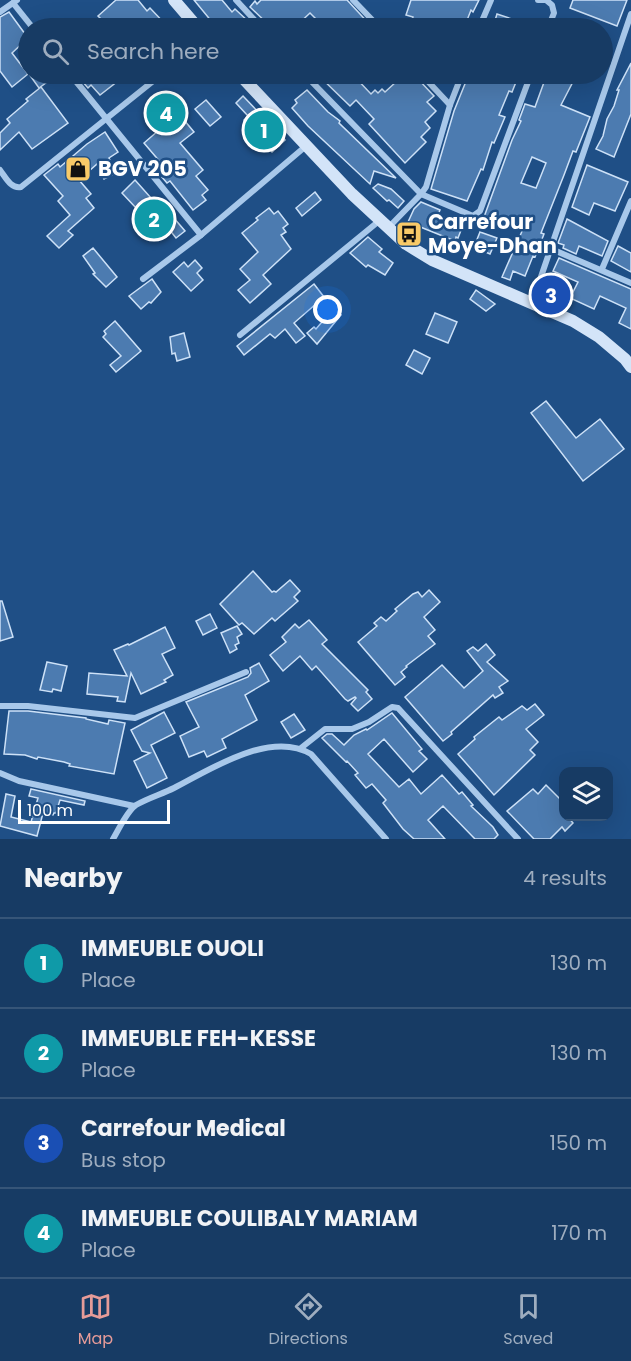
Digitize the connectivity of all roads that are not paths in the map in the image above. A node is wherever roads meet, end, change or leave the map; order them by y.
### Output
1 (174, 0) edge
2 (353, 0) edge
3 (491, 0) edge
4 (538, 0) edge
5 (241, 1) edge
6 (15, 2) edge
7 (0, 12) edge
8 (26, 18) edge
9 (189, 18) edge
10 (254, 18) edge
11 (370, 18) edge
12 (483, 18) edge
13 (552, 18) edge
14 (630, 18) edge
15 (613, 66) edge
16 (78, 84) edge
17 (150, 84) edge
18 (248, 84) edge
19 (314, 84) edge
20 (430, 84) edge
21 (458, 84) edge
22 (527, 84) edge
23 (607, 84) edge
24 (450, 105) junction
25 (106, 120) junction
26 (306, 146) junction
27 (0, 170) edge
28 (421, 194) junction
29 (631, 201) edge
30 (384, 225) junction
31 (201, 235) junction
32 (549, 248) junction
33 (602, 269) junction
34 (143, 279) dead end
35 (631, 283) edge
36 (531, 303) junction
37 (240, 335) dead end
38 (631, 367) edge
39 (246, 672) dead end
40 (0, 706) edge
41 (301, 748) junction
42 (0, 773) edge
43 (134, 806) junction
44 (113, 839) edge
45 (386, 839) edge
46 (518, 839) edge

1 - 9 street
2 - 11 street
3 - 12 street
4 - 13 street
5 - 10 street
6 - 7 street
6 - 8 street
14 - 15 street
16 - 25 street
17 - 25 street
18 - 26 street
19 - 28 street
20 - 24 street
21 - 24 street
22 - 28 street
23 - 32 street
24 - 28 street
25 - 27 street
25 - 31 street
26 - 30 street
26 - 31 street
28 - 30 street
29 - 33 street
30 - 36 street
30 - 37 street
31 - 34 street
32 - 33 street
32 - 36 street
33 - 35 street
36 - 38 street
39 - 40 street
41 - 43 street
41 - 45 street
41 - 46 street
42 - 43 street
43 - 44 street

